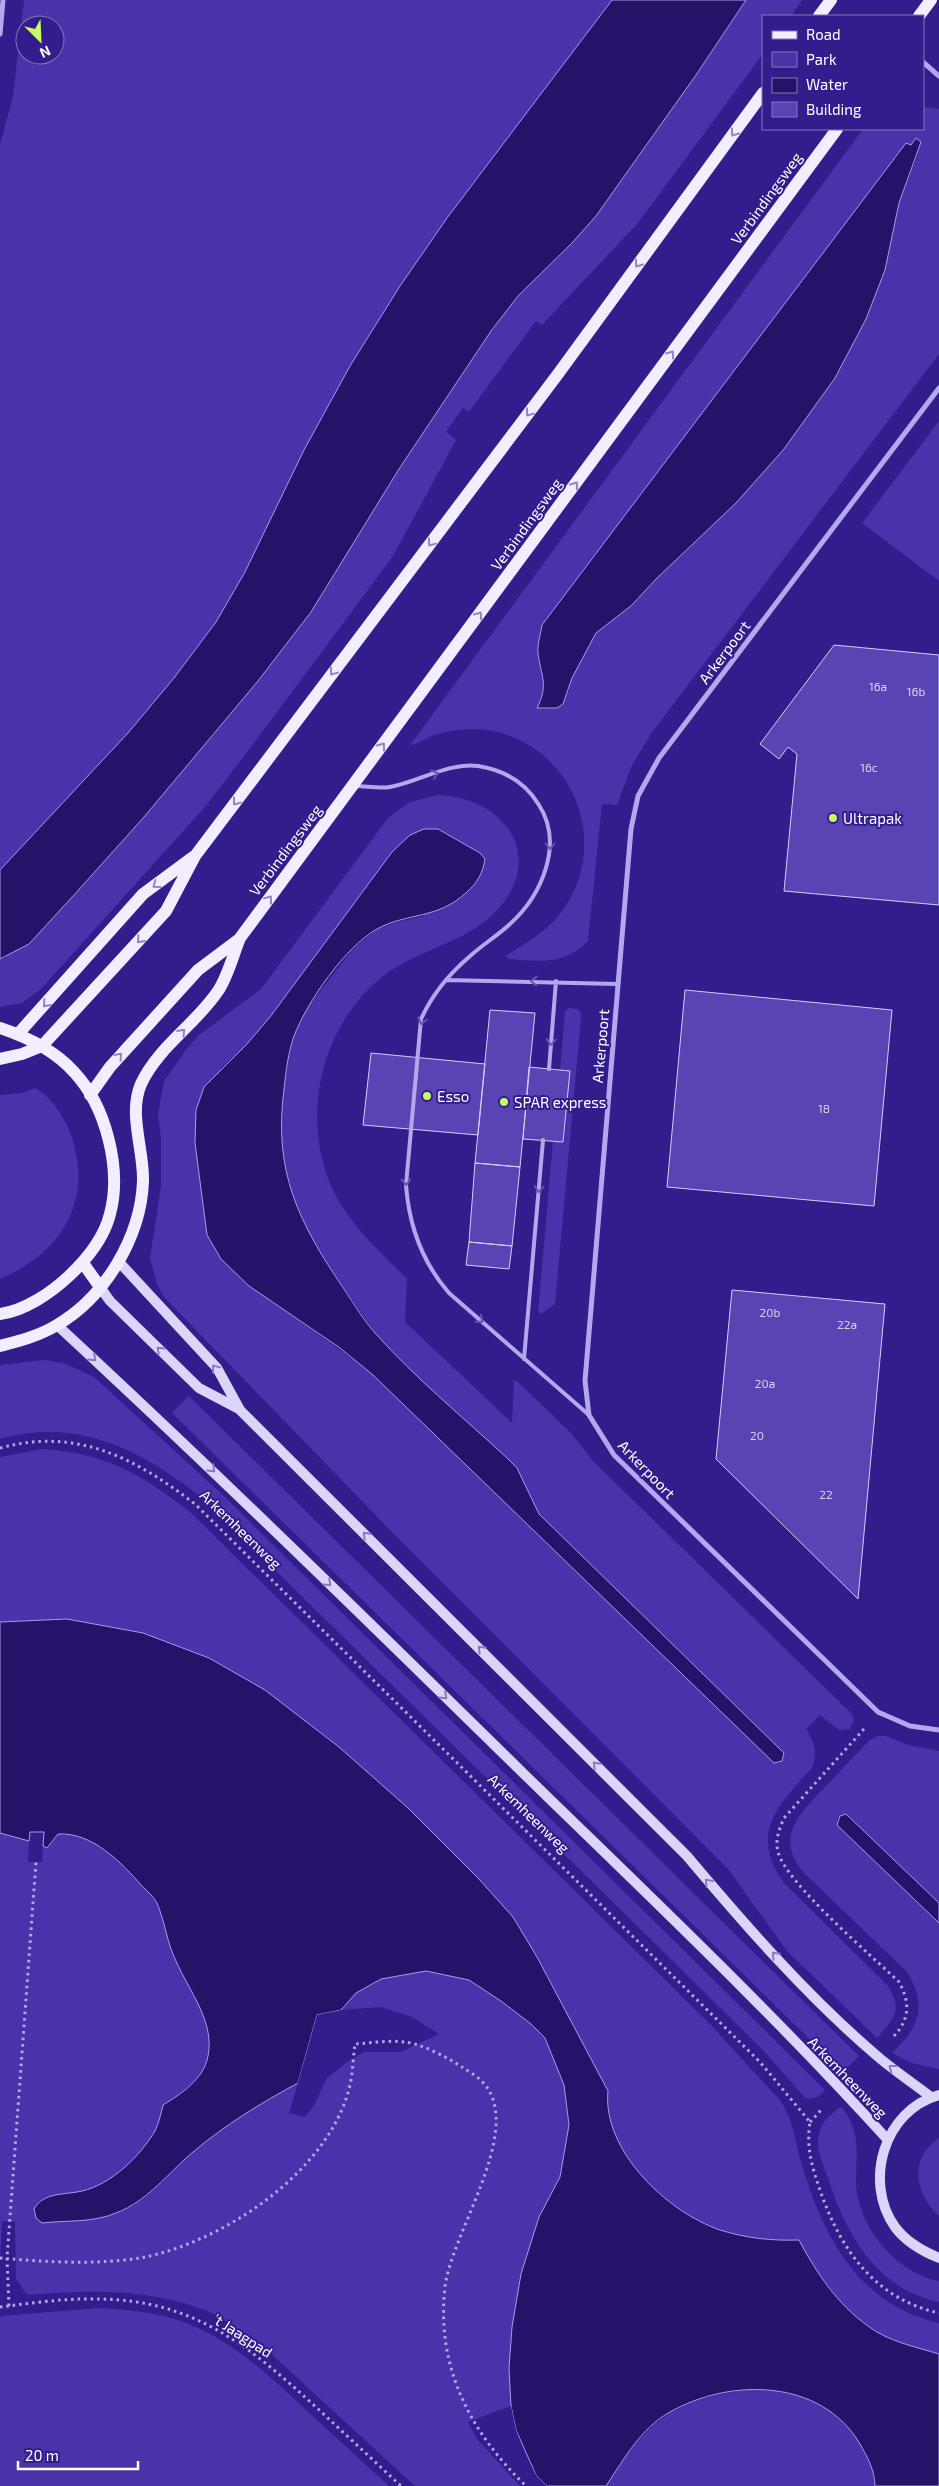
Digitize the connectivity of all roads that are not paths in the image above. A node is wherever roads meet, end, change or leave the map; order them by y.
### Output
1 (3, 0) edge
2 (831, 0) edge
3 (931, 0) edge
4 (820, 15) edge
5 (920, 15) edge
6 (0, 34) edge
7 (924, 63) edge
8 (939, 76) edge
9 (762, 94) edge
10 (836, 130) edge
11 (939, 388) edge
12 (354, 786) junction
13 (195, 856) junction
14 (240, 938) junction
15 (446, 980) junction
16 (556, 981) junction
17 (618, 984) junction
18 (0, 1028) edge
19 (18, 1034) junction
20 (42, 1046) junction
21 (0, 1059) edge
22 (549, 1068) dead end
23 (90, 1095) junction
24 (543, 1140) dead end
25 (119, 1262) junction
26 (83, 1263) junction
27 (100, 1287) junction
28 (0, 1314) edge
29 (57, 1325) junction
30 (0, 1346) edge
31 (524, 1359) junction
32 (240, 1410) junction
33 (589, 1415) junction
34 (939, 1730) edge
35 (935, 2096) edge
36 (887, 2139) junction
37 (939, 2258) edge

1 - 6 street
2 - 4 main road
3 - 5 main road
7 - 8 street
9 -> 13 main road
12 -> 10 main road, Verbindingsweg
11 - 17 street, Arkerpoort
14 -> 12 main road, Verbindingsweg
12 -> 15 lane
13 -> 19 main road
13 -> 20 main road
23 -> 14 main road, Verbindingsweg
25 -> 14 main road, Verbindingsweg
16 -> 15 lane
15 -> 31 lane
16 - 17 lane
16 -> 22 lane
17 - 33 street, Arkerpoort
18 - 19 main road
19 - 20 main road
20 - 21 main road
20 - 23 main road
23 - 26 main road
24 -> 31 lane
25 - 27 main road
32 -> 25 main road
26 - 27 main road
26 - 28 main road
27 - 29 main road
32 -> 27 main road
29 - 30 main road
29 -> 36 main road, Arkemheenweg
31 - 33 lane
35 -> 32 main road
33 - 34 street, Arkerpoort
35 - 36 main road
36 - 37 main road

